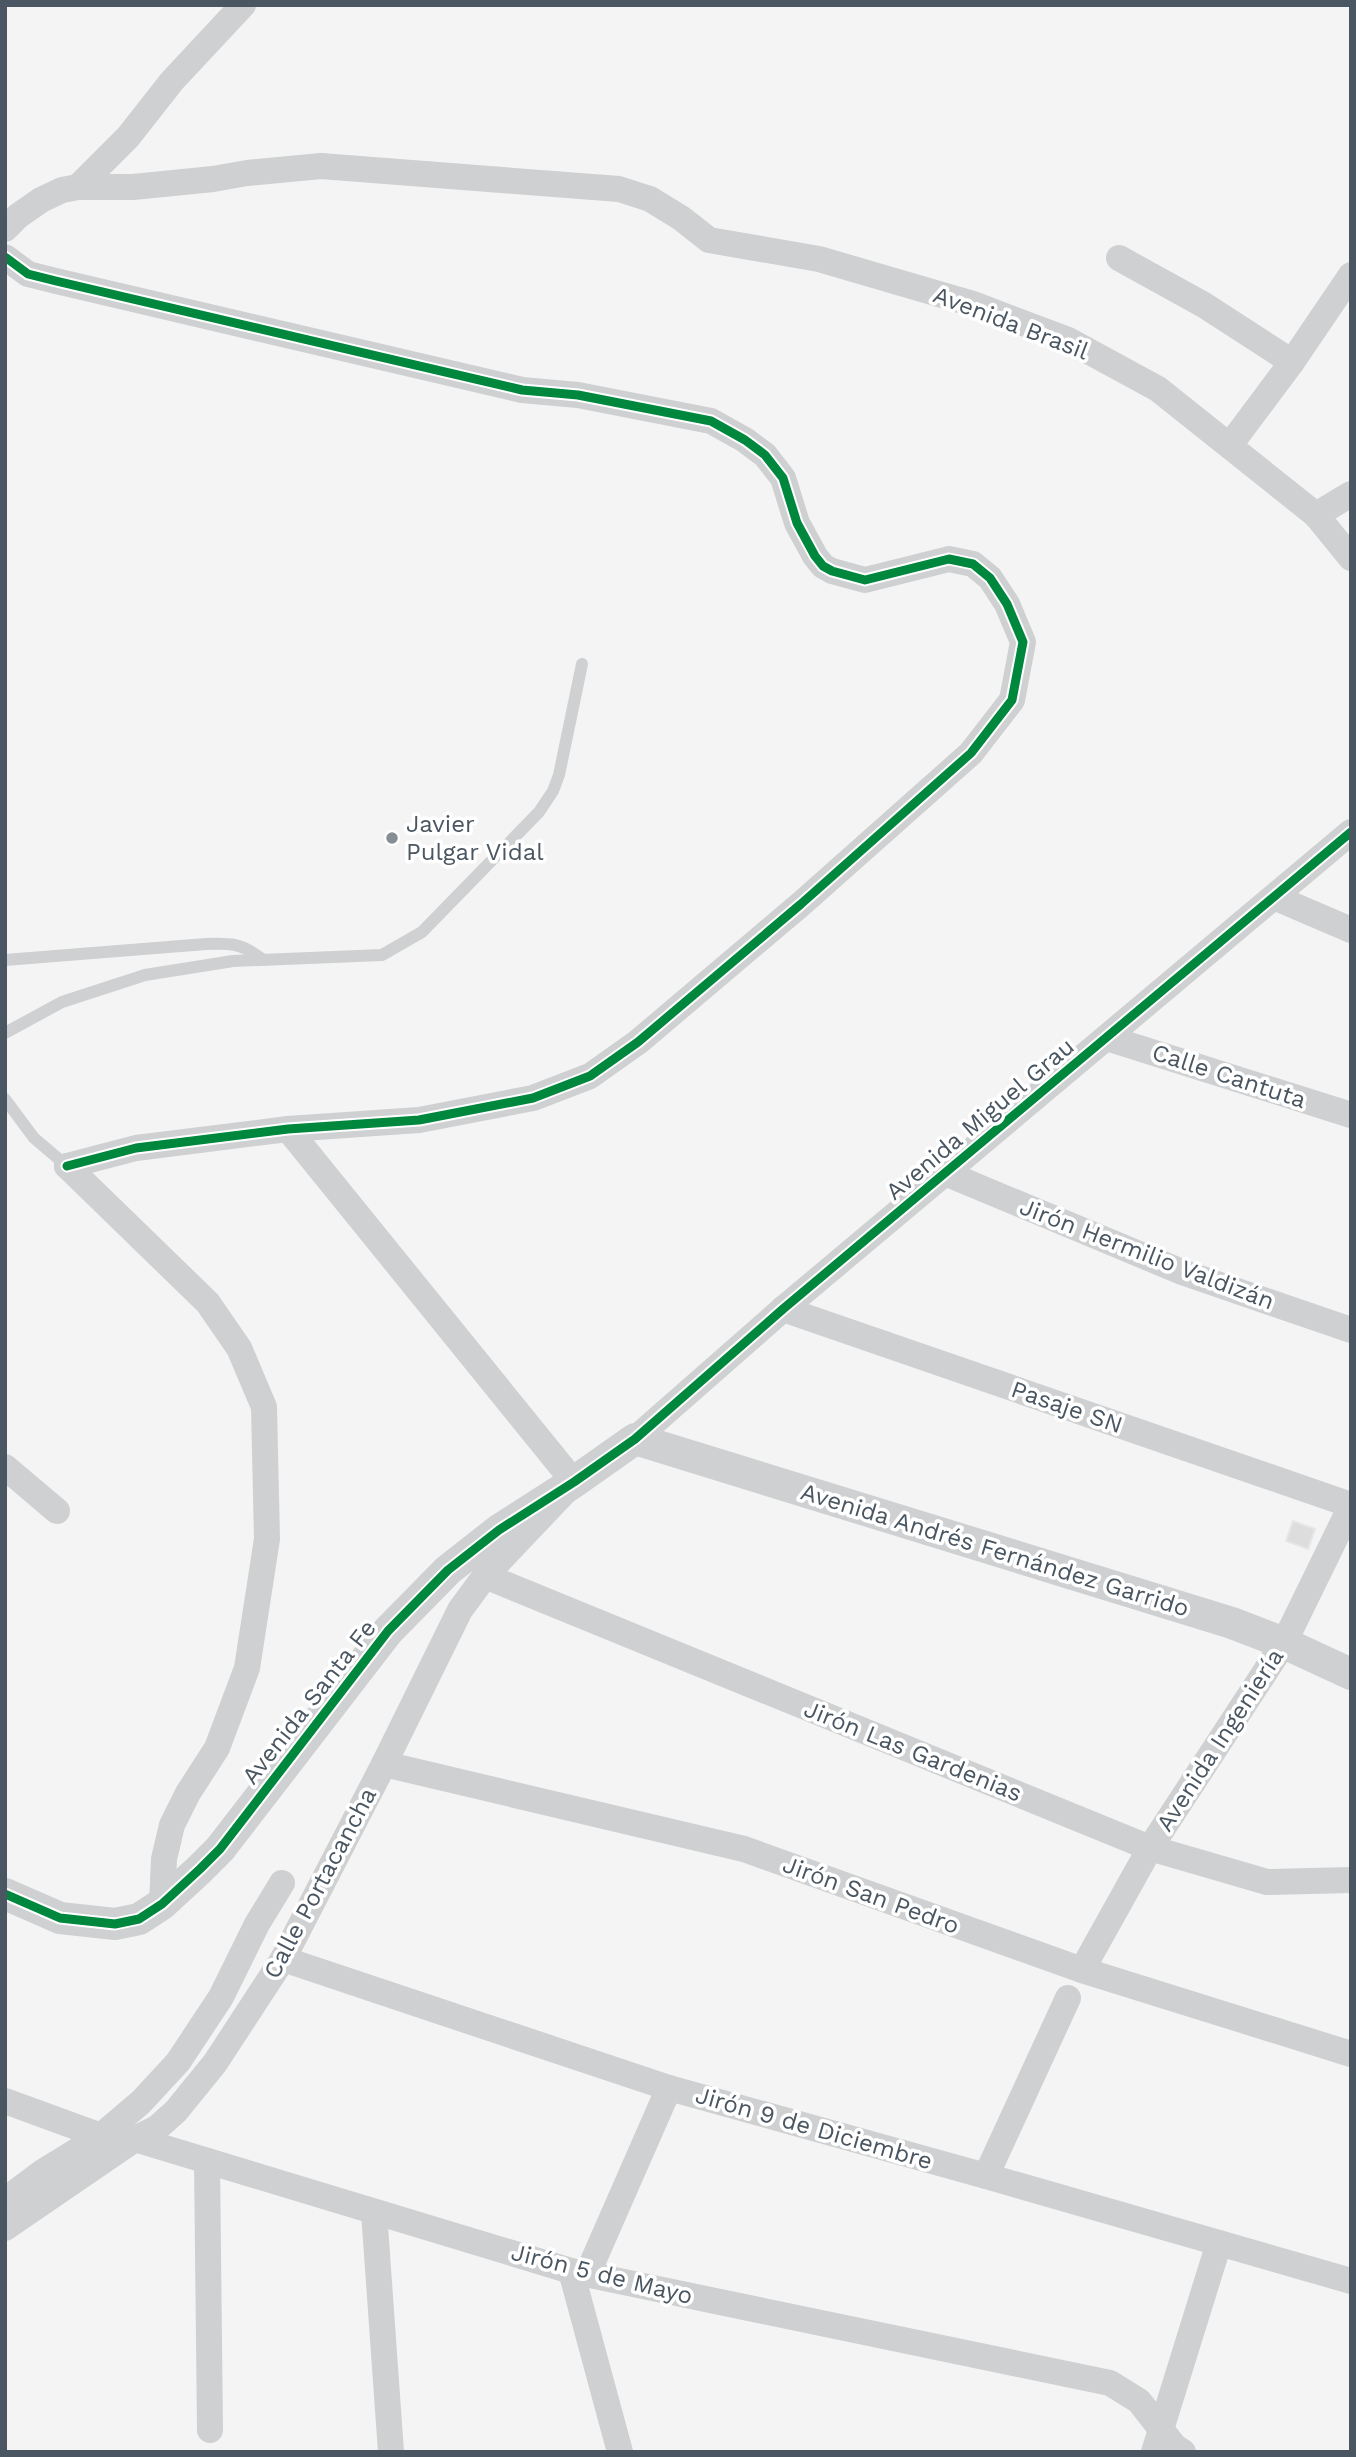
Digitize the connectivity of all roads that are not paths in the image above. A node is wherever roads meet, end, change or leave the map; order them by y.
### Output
1 (243, 5) edge
2 (78, 187) junction
3 (5, 229) edge
4 (5, 257) edge
5 (1119, 258) dead end
6 (1351, 275) edge
7 (1292, 362) junction
8 (1230, 445) junction
9 (1351, 494) edge
10 (1315, 514) junction
11 (1351, 558) edge
12 (582, 664) dead end
13 (1351, 832) edge
14 (1274, 897) junction
15 (1351, 930) edge
16 (262, 959) junction
17 (5, 960) edge
18 (5, 1032) edge
19 (1107, 1038) junction
20 (5, 1099) edge
21 (1351, 1115) edge
22 (288, 1129) junction
23 (67, 1166) junction
24 (946, 1173) junction
25 (783, 1309) junction
26 (1351, 1330) edge
27 (635, 1439) junction
28 (5, 1467) edge
29 (574, 1482) junction
30 (1351, 1506) edge
31 (57, 1511) dead end
32 (485, 1576) junction
33 (1284, 1643) junction
34 (1351, 1674) edge
35 (384, 1764) junction
36 (1150, 1848) junction
37 (1351, 1880) edge
38 (282, 1883) dead end
39 (5, 1894) edge
40 (162, 1903) junction
41 (283, 1959) junction
42 (1082, 1970) junction
43 (1068, 1998) dead end
44 (1351, 2054) edge
45 (669, 2088) junction
46 (5, 2101) edge
47 (101, 2136) junction
48 (135, 2140) junction
49 (206, 2161) junction
50 (986, 2176) junction
51 (5, 2200) edge
52 (374, 2212) junction
53 (5, 2228) edge
54 (1219, 2244) junction
55 (579, 2273) junction
56 (1351, 2281) edge
57 (209, 2431) dead end
58 (1158, 2441) edge
59 (391, 2452) edge
60 (620, 2452) edge
61 (1183, 2452) edge

1 - 2 street
2 - 3 street
2 - 8 street, Avenida Brasil
4 - 22 street
5 - 7 street
6 - 7 street
7 - 8 street
8 - 10 street, Avenida Brasil
9 - 10 street
10 - 11 street, Avenida Brasil
12 - 16 lane
13 - 14 street, Avenida Miguel Grau
14 - 15 street
14 - 19 street, Avenida Miguel Grau
16 - 17 lane
16 - 18 lane
19 - 21 street, Calle Cantuta
19 - 24 street, Avenida Miguel Grau
20 - 23 lane
22 - 23 street
22 - 29 street
23 - 40 street
24 - 25 street, Avenida Miguel Grau
24 - 26 street, Jirón Hermilio Valdizán
25 - 27 street, Avenida Miguel Grau
25 - 30 street, Pasaje SN
27 - 29 street, Avenida Santa Fe
27 - 33 street, Avenida Andrés Fernández Garrido
28 - 31 street
29 - 32 street, Calle Portacancha
29 - 40 street, Avenida Santa Fe
30 - 33 street, Avenida Ingeniería
32 - 35 street, Calle Portacancha
32 - 36 street, Jirón Las Gardenias
33 - 34 street, Avenida Andrés Fernández Garrido
33 - 36 street, Avenida Ingeniería
35 - 41 street, Calle Portacancha
35 - 42 street, Jirón San Pedro
36 - 37 street, Jirón Las Gardenias
36 - 42 street, Avenida Ingeniería
38 - 47 street
39 - 40 street, Avenida Santa Fe
41 - 45 street, Jirón 9 de Diciembre
41 - 48 street, Calle Portacancha
42 - 44 street, Jirón San Pedro
43 - 50 street
45 - 50 street, Jirón 9 de Diciembre
45 - 55 street
46 - 47 street, Jirón 5 de Mayo
47 - 48 street, Jirón 5 de Mayo
47 - 51 street
48 - 49 street, Jirón 5 de Mayo
48 - 53 street, Calle Portacancha
49 - 52 street, Jirón 5 de Mayo
49 - 57 street
50 - 54 street, Jirón 9 de Diciembre
52 - 55 street, Jirón 5 de Mayo
52 - 59 street
54 - 56 street, Jirón 9 de Diciembre
54 - 58 street
55 - 58 street, Jirón 5 de Mayo
55 - 60 street
58 - 61 street, Jirón 5 de Mayo

